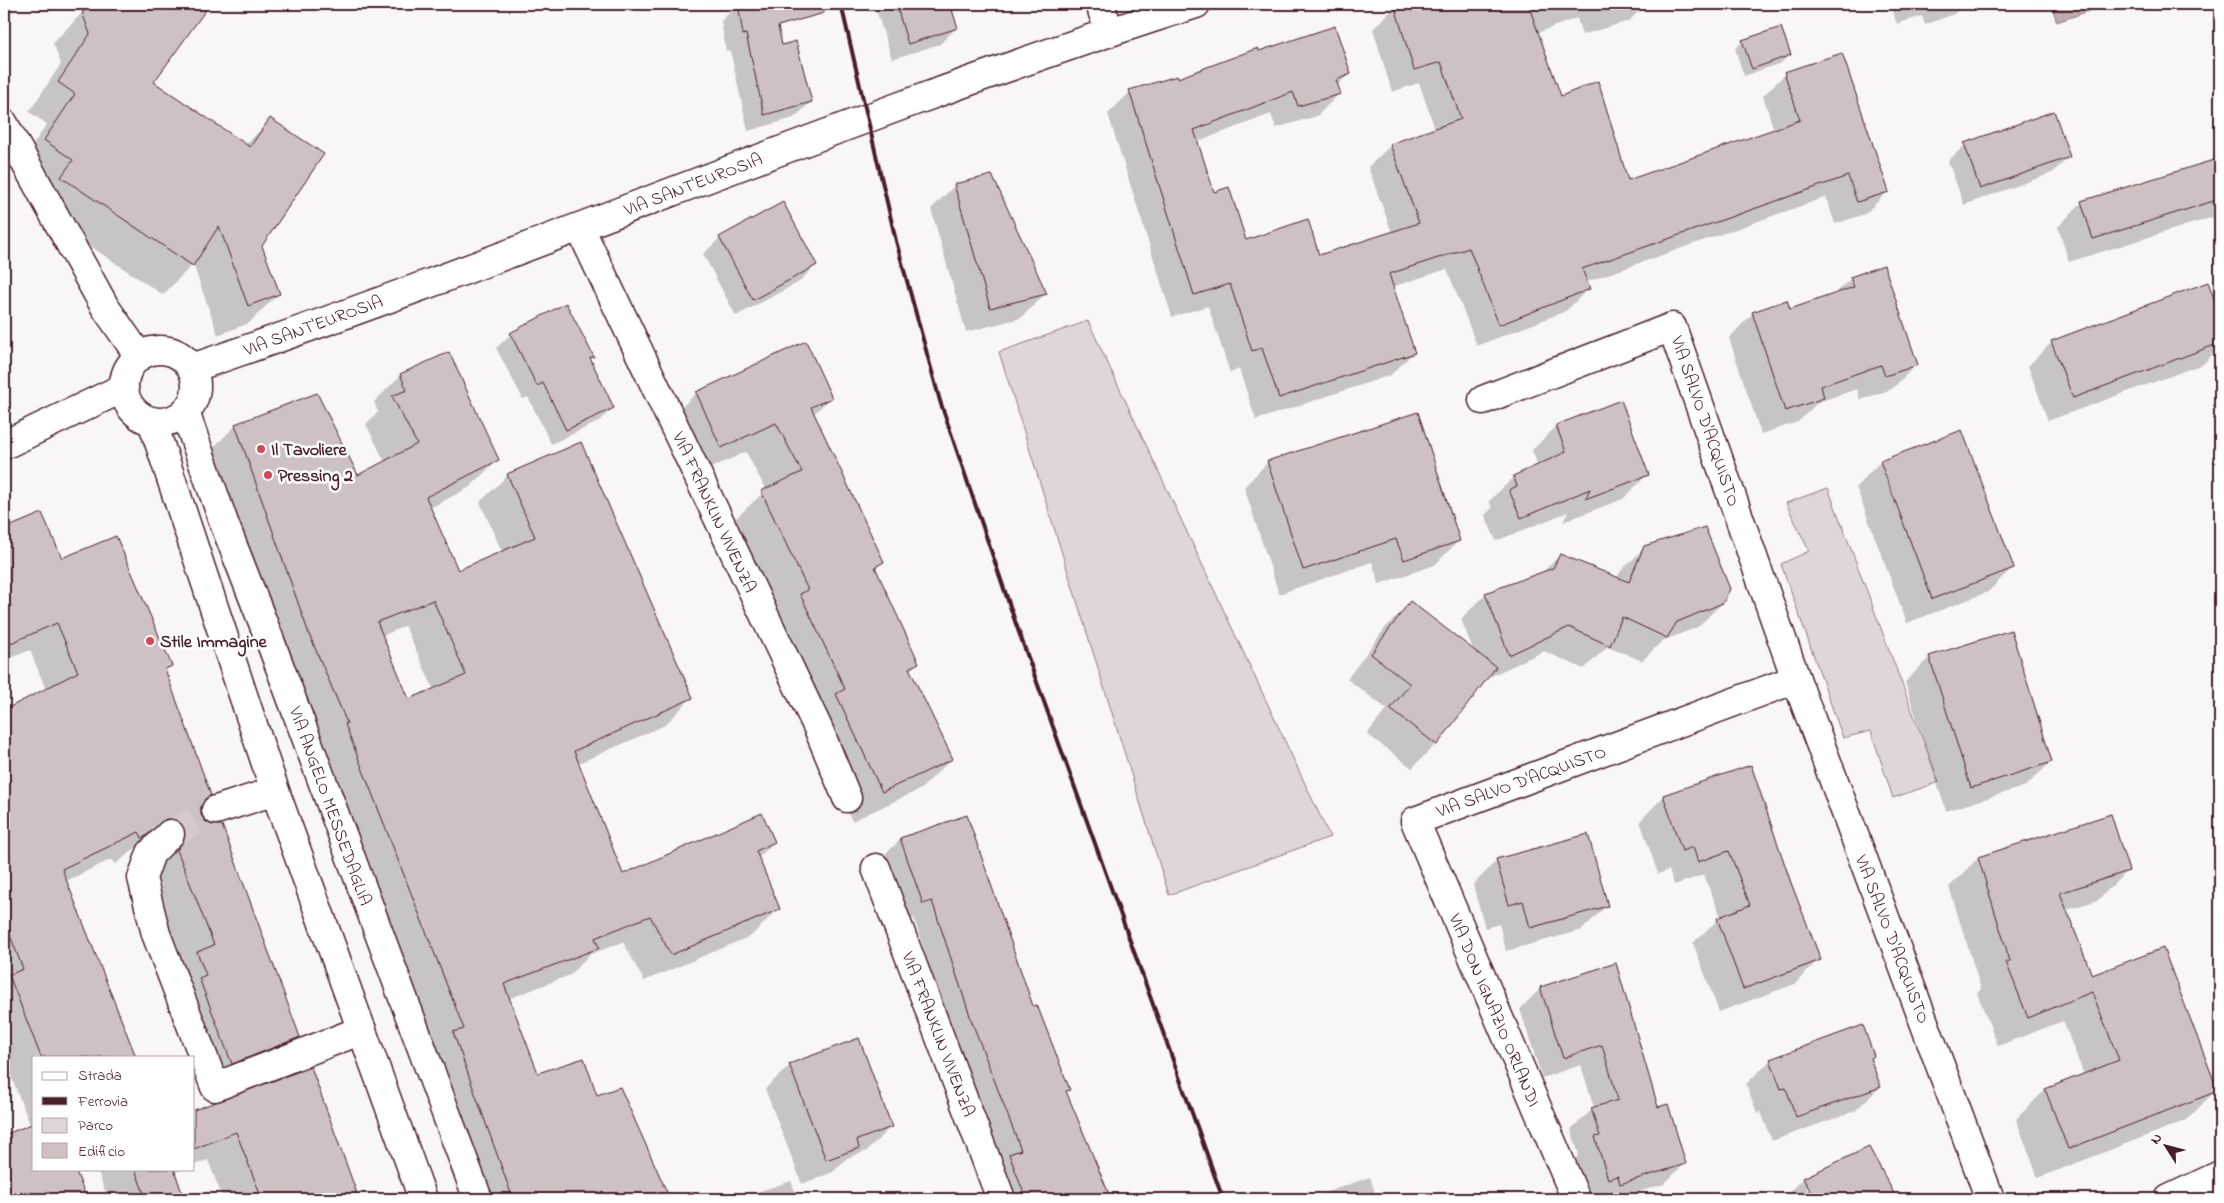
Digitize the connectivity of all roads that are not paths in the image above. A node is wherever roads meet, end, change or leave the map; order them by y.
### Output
1 (1100, 4) edge
2 (1196, 4) edge
3 (1109, 32) junction
4 (4, 124) edge
5 (580, 228) junction
6 (139, 356) junction
7 (192, 368) junction
8 (124, 388) junction
9 (1483, 400) dead end
10 (185, 412) junction
11 (152, 422) junction
12 (4, 445) edge
13 (1796, 679) junction
14 (276, 790) junction
15 (847, 798) dead end
16 (216, 810) tunnel mouth
17 (1415, 821) joint
18 (170, 834) tunnel mouth
19 (876, 868) dead end
20 (362, 1030) junction
21 (2220, 1175) edge
22 (423, 1199) edge
23 (478, 1199) edge
24 (1001, 1199) edge
25 (1576, 1199) edge
26 (1990, 1199) edge
27 (2169, 1199) edge

1 - 3 street
2 - 3 street, VIA SANT'EUROSIA
3 - 5 street, VIA SANT'EUROSIA
4 - 6 street
5 - 7 street, VIA SANT'EUROSIA
5 - 15 street, VIA FRANKLIN VIVENZA
6 - 7 street
6 - 8 street
7 - 10 street
8 - 11 street
8 - 12 street
9 - 13 street, VIA SALVO D'ACQUISTO
10 - 11 street
10 - 23 street, VIA ANGELO MESSEDAGLIA
11 - 14 street
13 - 17 street, VIA SALVO D'ACQUISTO
13 - 26 street, VIA SALVO D'ACQUISTO
14 - 16 street
14 - 20 street
17 - 25 street, VIA DON IGNAZIO ORLANDI
18 - 20 street
19 - 24 street, VIA FRANKLIN VIVENZA
20 - 22 street
21 - 27 street

